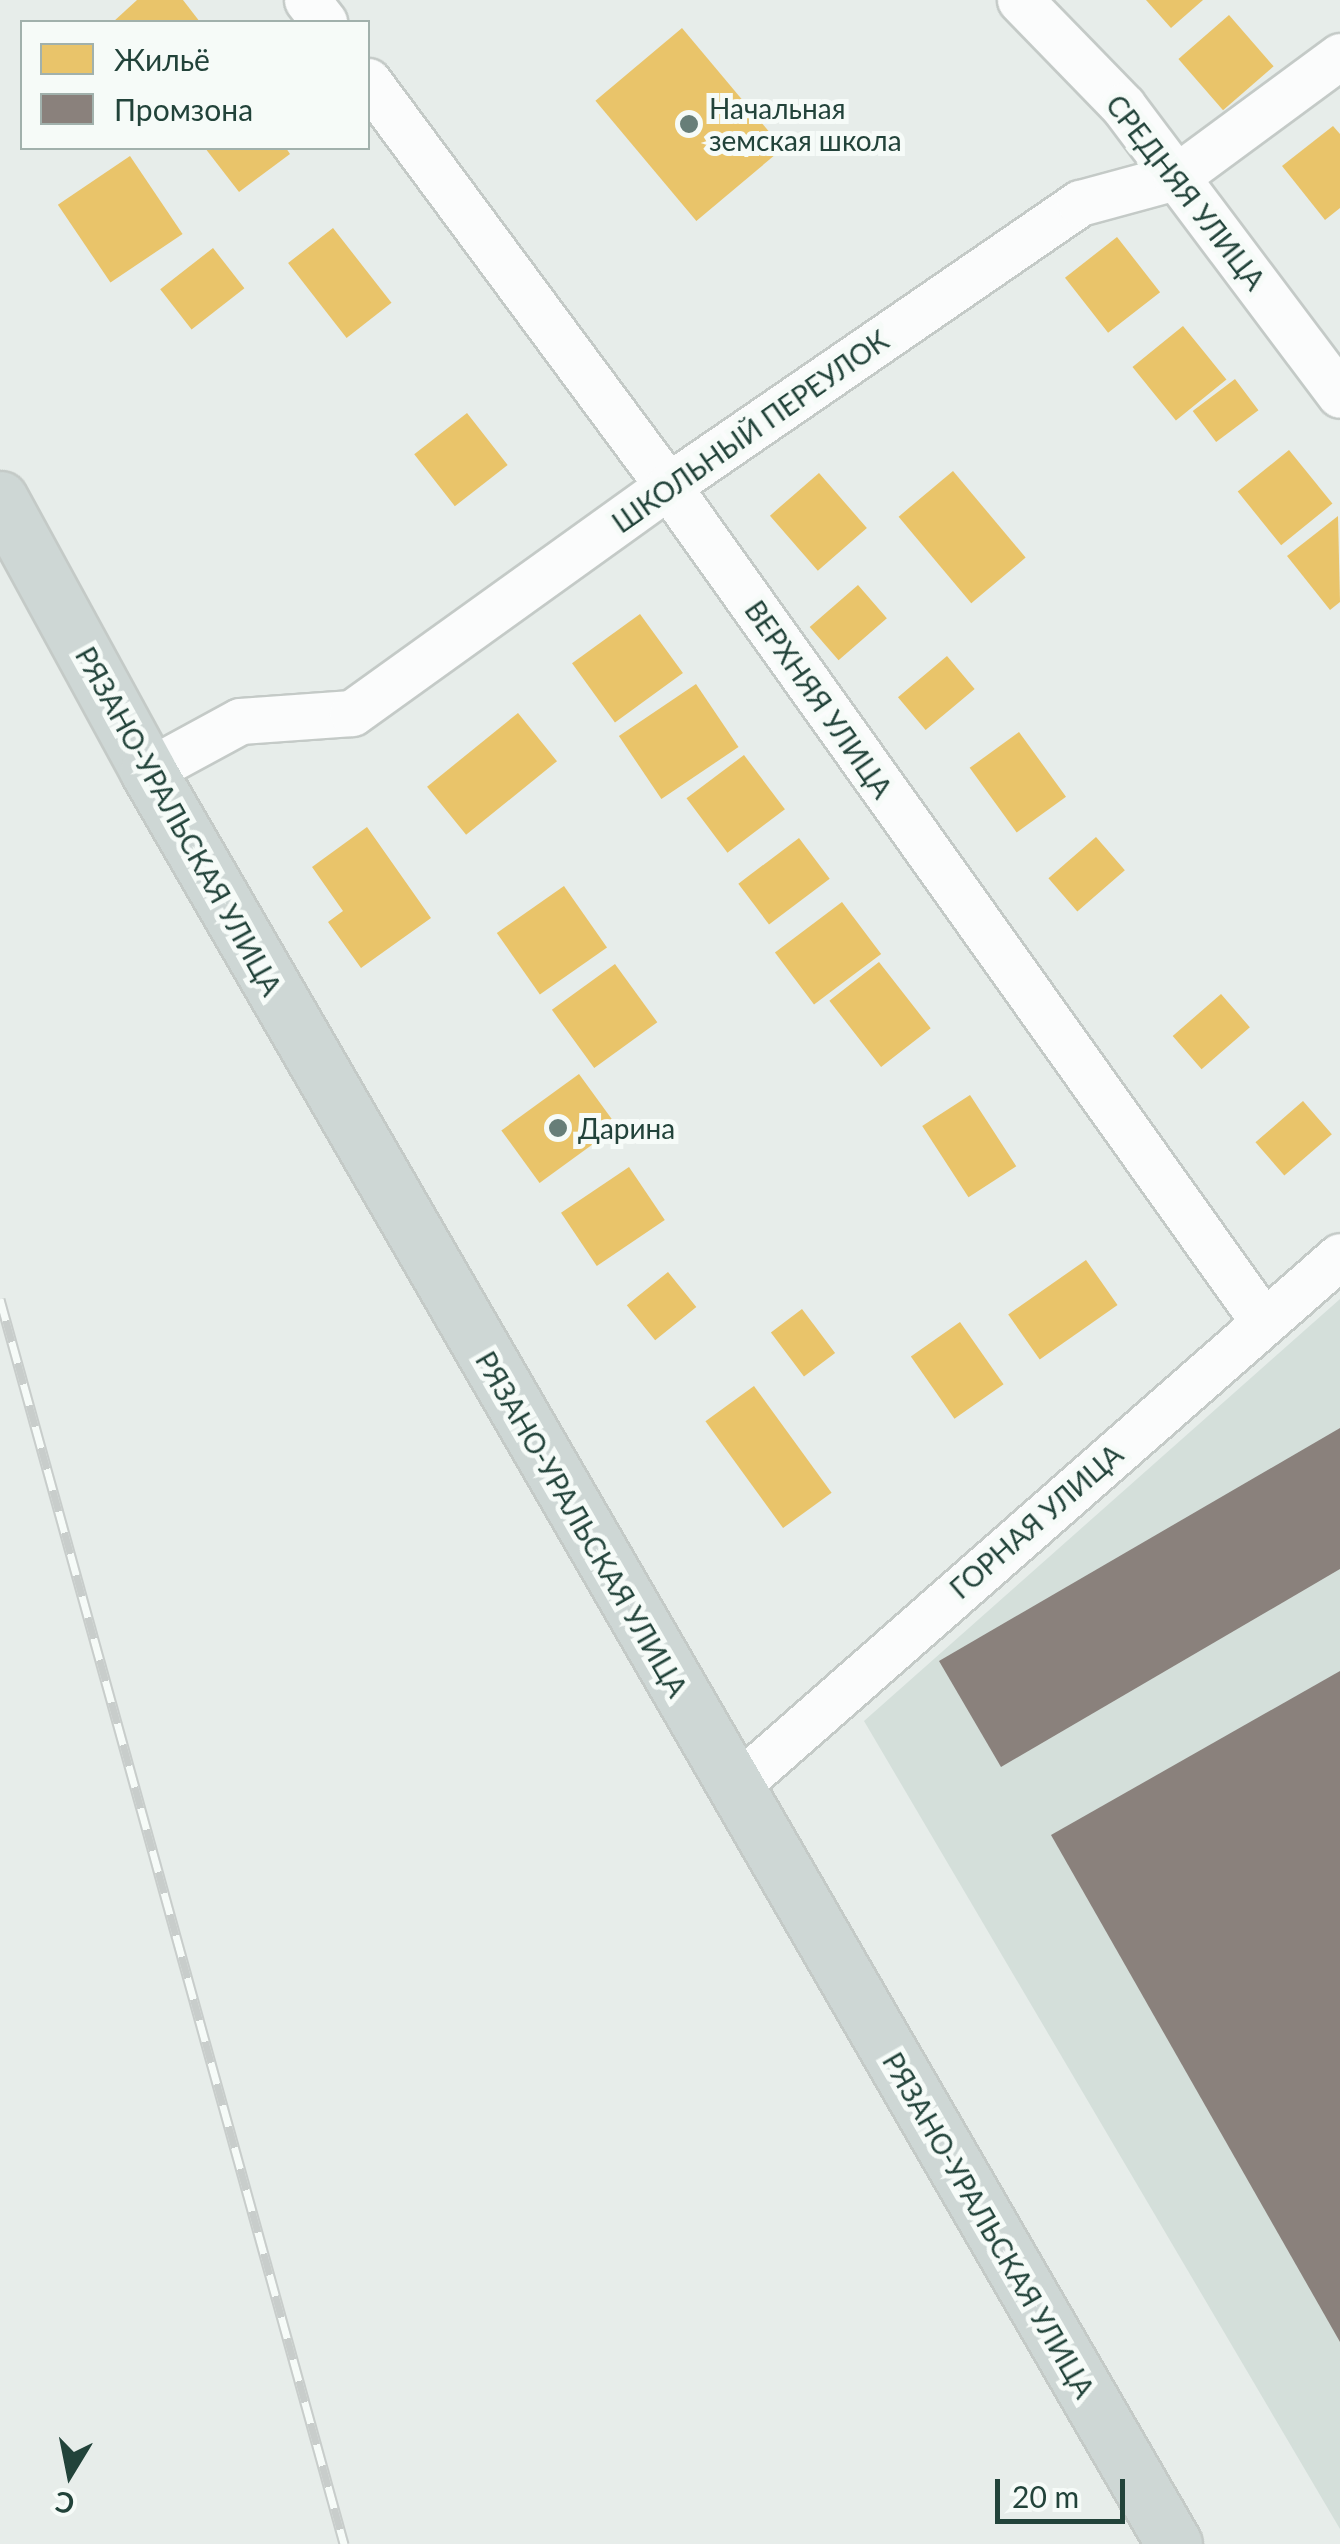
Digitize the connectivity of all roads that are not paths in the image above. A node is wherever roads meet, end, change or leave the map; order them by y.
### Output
1 (307, 0) edge
2 (1020, 0) edge
3 (322, 20) edge
4 (1340, 56) edge
5 (370, 84) edge
6 (1176, 177) junction
7 (1340, 394) edge
8 (668, 486) junction
9 (0, 498) edge
10 (148, 772) junction
11 (1340, 1256) edge
12 (1262, 1322) junction
13 (734, 1788) junction
14 (1174, 2544) edge

1 - 3 street
2 - 6 street, СРЕДНЯЯ УЛИЦА
4 - 6 street, ШКОЛЬНЫЙ ПЕРЕУЛОК
5 - 8 street, ВЕРХНЯЯ УЛИЦА
6 - 7 street, СРЕДНЯЯ УЛИЦА
6 - 8 street, ШКОЛЬНЫЙ ПЕРЕУЛОК
8 - 10 street, ШКОЛЬНЫЙ ПЕРЕУЛОК
8 - 12 street, ВЕРХНЯЯ УЛИЦА
9 - 10 main road, РЯЗАНО-УРАЛЬСКАЯ УЛИЦА
10 - 13 main road, РЯЗАНО-УРАЛЬСКАЯ УЛИЦА
11 - 12 street, ГОРНАЯ УЛИЦА
12 - 13 street, ГОРНАЯ УЛИЦА
13 - 14 main road, РЯЗАНО-УРАЛЬСКАЯ УЛИЦА

